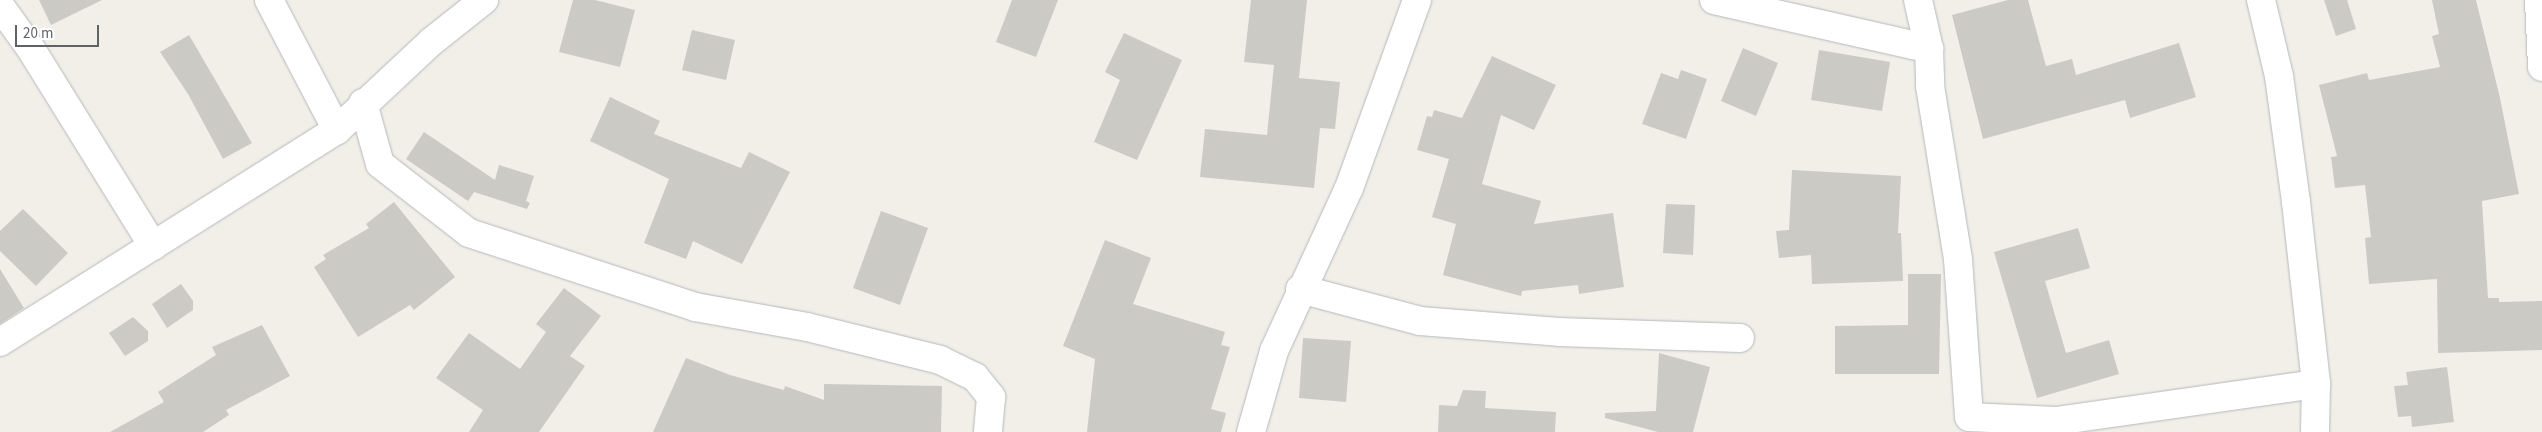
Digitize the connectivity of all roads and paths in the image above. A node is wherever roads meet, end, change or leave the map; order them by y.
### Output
1 (269, 0) edge
2 (484, 0) edge
3 (1417, 0) edge
4 (1714, 0) edge
5 (1918, 0) edge
6 (2261, 0) edge
7 (2539, 0) edge
8 (0, 6) edge
9 (1929, 49) junction
10 (2542, 67) edge
11 (363, 103) junction
12 (337, 130) junction
13 (153, 246) junction
14 (1300, 289) junction
15 (1740, 338) dead end
16 (0, 342) edge
17 (2316, 384) junction
18 (1968, 424) edge
19 (988, 432) edge
20 (1251, 432) edge
21 (2315, 432) edge

1 - 12 street
2 - 11 street
3 - 14 street
4 - 9 street
5 - 9 street
6 - 17 street
7 - 10 street
8 - 13 street
9 - 18 street
11 - 12 street
11 - 19 street
12 - 13 street
13 - 16 street
14 - 15 street
14 - 20 street
17 - 18 street
17 - 21 street

